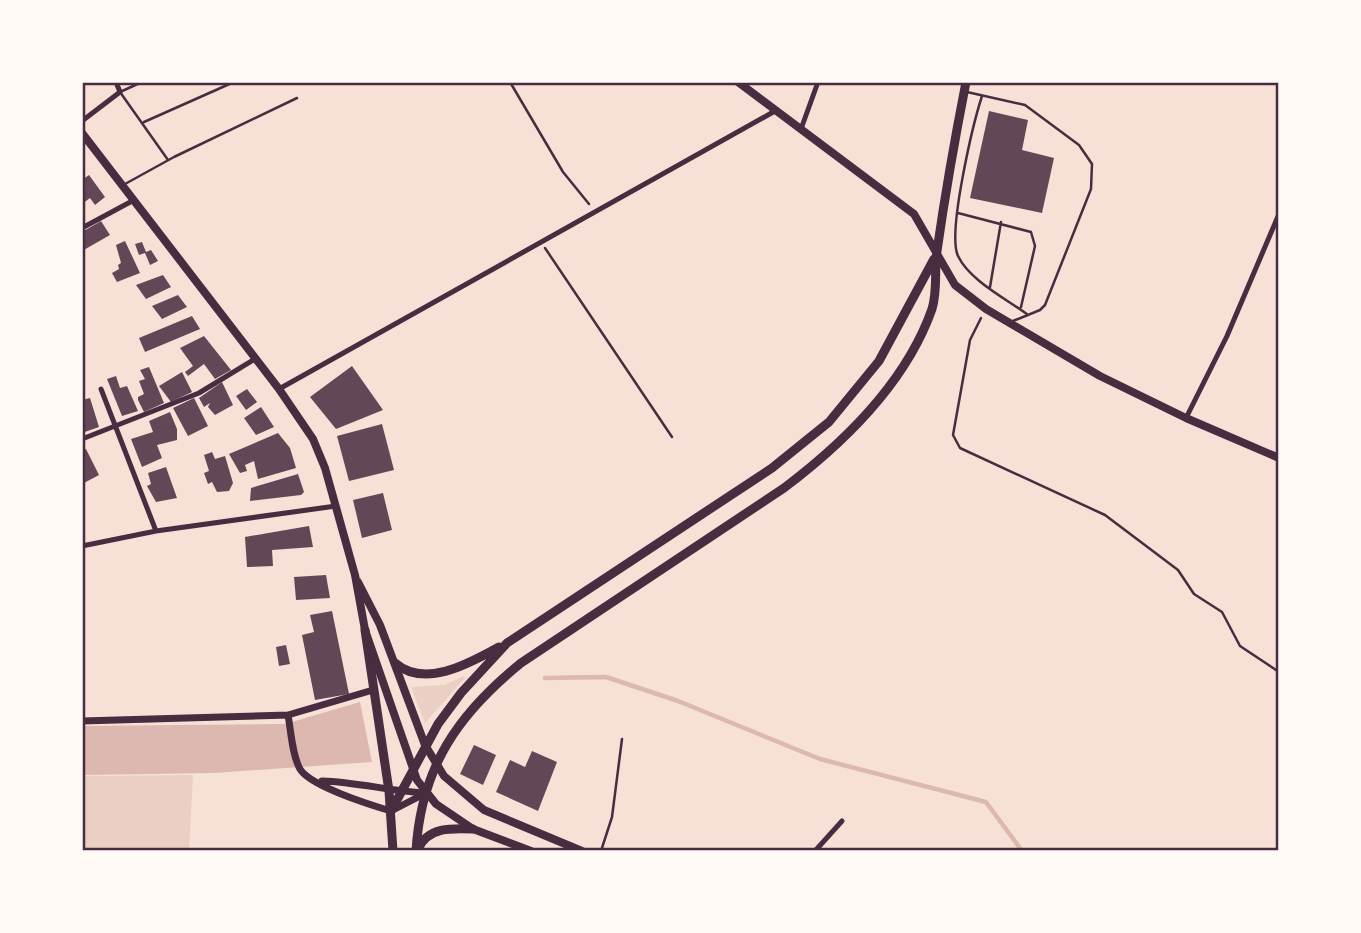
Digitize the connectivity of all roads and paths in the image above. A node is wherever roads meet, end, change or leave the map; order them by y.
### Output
1 (116, 82) edge
2 (142, 82) edge
3 (234, 82) edge
4 (510, 82) edge
5 (738, 82) edge
6 (818, 82) edge
7 (965, 87) edge
8 (120, 92) junction
9 (982, 96) junction
10 (297, 98) dead end
11 (775, 111) junction
12 (82, 121) edge
13 (144, 122) junction
14 (801, 129) junction
15 (82, 133) edge
16 (168, 160) junction
17 (122, 186) junction
18 (134, 200) junction
19 (596, 212) junction
20 (958, 213) junction
21 (1279, 214) edge
22 (1001, 222) junction
23 (82, 228) edge
24 (541, 243) junction
25 (936, 254) junction
26 (990, 287) junction
27 (986, 309) junction
28 (1020, 309) junction
29 (1028, 315) junction
30 (1007, 324) junction
31 (255, 359) junction
32 (101, 389) dead end
33 (279, 389) junction
34 (1186, 418) junction
35 (116, 426) junction
36 (672, 437) dead end
37 (82, 439) edge
38 (1279, 458) edge
39 (335, 506) junction
40 (156, 531) junction
41 (82, 546) edge
42 (355, 575) junction
43 (365, 630) junction
44 (507, 643) junction
45 (395, 663) junction
46 (1279, 672) edge
47 (373, 690) junction
48 (289, 718) junction
49 (82, 721) edge
50 (622, 739) dead end
51 (425, 746) junction
52 (435, 765) junction
53 (412, 770) junction
54 (318, 781) junction
55 (389, 791) junction
56 (401, 792) junction
57 (426, 793) junction
58 (391, 811) junction
59 (842, 821) dead end
60 (472, 829) junction
61 (393, 851) edge
62 (417, 851) edge
63 (531, 851) edge
64 (582, 851) edge
65 (601, 851) edge
66 (816, 851) edge

1 - 8 street
2 - 8 lane
3 - 13 lane
4 - 19 path
5 - 11 main road
6 - 14 street
7 - 9 lane
7 - 25 main road
8 - 12 street
8 - 13 lane
9 - 20 lane
9 - 29 lane
10 - 16 lane
11 - 14 main road
11 - 19 street
13 - 16 lane
14 - 25 main road
15 - 17 main road
16 - 17 lane
17 - 18 main road
18 - 23 street
18 - 31 main road
19 - 24 street
20 - 22 lane
20 - 26 lane
21 - 34 street
22 - 26 lane
22 - 28 lane
24 - 33 street
24 - 36 path
25 - 27 main road
25 - 44 main road
25 - 52 main road
26 - 28 lane
27 - 30 main road
27 - 46 path
28 - 29 lane
29 - 30 lane
30 - 34 main road
31 - 33 main road
31 - 35 street
32 - 35 street
33 - 39 main road
34 - 38 main road
35 - 37 street
35 - 40 street
39 - 40 street
39 - 42 main road
40 - 41 street
42 - 43 main road
42 - 45 main road
43 - 47 main road
43 - 53 main road
44 - 45 main road
44 - 51 main road
45 - 51 main road
47 - 48 street
47 - 55 main road
48 - 49 street
48 - 54 street
50 - 65 lane
51 - 52 main road
51 - 53 main road
52 - 57 main road
52 - 64 main road
53 - 56 main road
53 - 57 main road
54 - 55 street
54 - 58 street
55 - 56 street
55 - 58 main road
56 - 57 street
56 - 58 main road
57 - 58 street
57 - 60 main road
57 - 62 main road
58 - 61 main road
59 - 66 street
60 - 62 main road
60 - 63 main road

